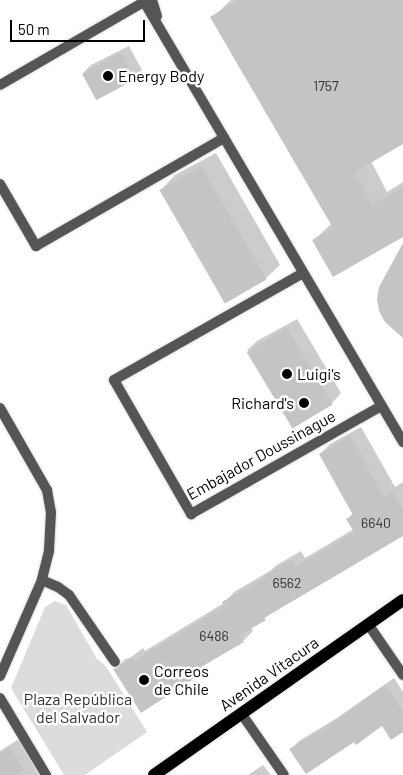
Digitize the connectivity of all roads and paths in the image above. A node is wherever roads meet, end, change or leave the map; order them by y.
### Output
1 (147, 1) edge
2 (0, 85) edge
3 (224, 138) junction
4 (0, 184) edge
5 (303, 273) junction
6 (381, 406) junction
7 (0, 408) edge
8 (403, 442) edge
9 (42, 580) junction
10 (403, 600) edge
11 (368, 624) junction
12 (12, 648) junction
13 (0, 656) edge
14 (115, 662) dead end
15 (403, 675) edge
16 (0, 676) edge
17 (0, 698) edge
18 (241, 713) junction
19 (46, 775) edge
20 (154, 775) edge
21 (284, 775) edge

1 - 2 street
1 - 3 street
3 - 4 street
3 - 5 street
5 - 6 street
5 - 6 street, Embajador Doussinague
6 - 8 street
7 - 9 street
9 - 12 street
9 - 14 street
10 - 11 main road, Avenida Vitacura
11 - 15 street
11 - 18 main road, Avenida Vitacura
12 - 13 street
12 - 16 street
17 - 19 street
18 - 20 main road, Avenida Vitacura
18 - 21 street

